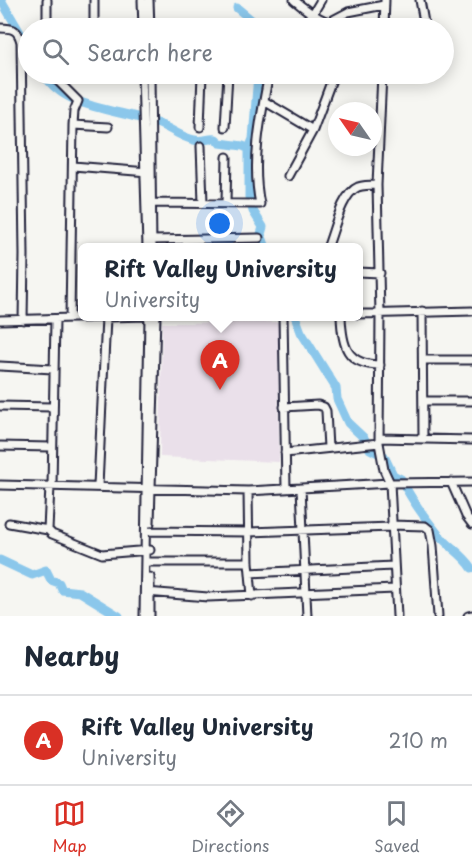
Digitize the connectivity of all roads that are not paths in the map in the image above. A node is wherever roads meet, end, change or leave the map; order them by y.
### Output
1 (47, 0) edge
2 (94, 0) edge
3 (142, 0) edge
4 (149, 0) edge
5 (294, 0) edge
6 (321, 0) edge
7 (420, 0) edge
8 (385, 2) edge
9 (312, 15) junction
10 (47, 18) edge
11 (94, 18) edge
12 (143, 18) edge
13 (150, 18) edge
14 (308, 18) edge
15 (318, 18) edge
16 (337, 18) edge
17 (384, 18) edge
18 (423, 18) edge
19 (0, 28) edge
20 (18, 32) edge
21 (22, 84) edge
22 (61, 84) edge
23 (143, 84) edge
24 (150, 84) edge
25 (202, 84) edge
26 (227, 84) edge
27 (267, 84) edge
28 (330, 84) edge
29 (382, 84) edge
30 (264, 101) junction
31 (73, 125) junction
32 (200, 127) dead end
33 (225, 127) dead end
34 (108, 128) dead end
35 (314, 130) junction
36 (201, 146) dead end
37 (227, 157) dead end
38 (73, 166) junction
39 (148, 172) junction
40 (288, 176) dead end
41 (377, 184) junction
42 (152, 203) junction
43 (203, 203) junction
44 (226, 203) junction
45 (259, 238) dead end
46 (147, 243) edge
47 (152, 243) edge
48 (169, 243) edge
49 (329, 243) edge
50 (363, 272) edge
51 (380, 273) junction
52 (422, 311) junction
53 (472, 311) edge
54 (363, 314) edge
55 (380, 314) junction
56 (69, 318) junction
57 (78, 318) edge
58 (0, 320) edge
59 (23, 320) junction
60 (55, 320) junction
61 (106, 321) edge
62 (147, 321) edge
63 (156, 321) edge
64 (283, 321) edge
65 (341, 321) edge
66 (423, 360) junction
67 (472, 360) edge
68 (380, 365) junction
69 (0, 366) edge
70 (53, 369) junction
71 (423, 401) junction
72 (472, 401) edge
73 (0, 406) edge
74 (52, 407) junction
75 (284, 407) junction
76 (423, 438) junction
77 (379, 440) junction
78 (472, 440) edge
79 (0, 446) edge
80 (51, 447) junction
81 (328, 448) junction
82 (285, 453) junction
83 (451, 482) junction
84 (472, 482) edge
85 (390, 483) junction
86 (0, 485) edge
87 (51, 486) junction
88 (98, 486) junction
89 (301, 488) junction
90 (286, 489) junction
91 (148, 490) junction
92 (248, 491) junction
93 (9, 523) dead end
94 (472, 524) edge
95 (392, 526) junction
96 (48, 530) junction
97 (148, 531) junction
98 (304, 531) junction
99 (249, 532) junction
100 (148, 550) junction
101 (147, 562) junction
102 (249, 562) junction
103 (393, 566) junction
104 (306, 571) junction
105 (250, 573) junction
106 (395, 590) junction
107 (147, 592) junction
108 (307, 595) junction
109 (252, 596) junction
110 (144, 616) edge
111 (150, 616) edge
112 (307, 616) edge
113 (397, 616) edge
114 (438, 616) edge

1 - 10 street
2 - 11 street
3 - 12 street
4 - 13 street
5 - 9 street
6 - 9 street
7 - 18 street
8 - 16 street
8 - 17 street
9 - 14 street
9 - 15 street
19 - 20 street
21 - 59 street
22 - 31 street
23 - 39 street
24 - 39 street
25 - 32 street
26 - 33 street
27 - 30 street
28 - 35 street
29 - 41 street
30 - 35 street
30 - 44 street
31 - 34 street
31 - 38 street
35 - 40 street
36 - 43 street
37 - 44 street
38 - 39 street
38 - 56 street
39 - 42 street
39 - 46 street
41 - 49 street
41 - 51 street
42 - 43 street
42 - 47 street
43 - 44 street
45 - 48 street
50 - 51 street
51 - 55 street
52 - 53 street
52 - 55 street
52 - 66 street
54 - 55 street
55 - 68 street
56 - 57 street
56 - 60 street
58 - 59 street
59 - 60 street
60 - 70 street
61 - 88 street
62 - 91 street
63 - 91 street
64 - 75 street
65 - 68 street
66 - 67 street
66 - 71 street
68 - 77 street
69 - 70 street
70 - 74 street
71 - 72 street
71 - 76 street
73 - 74 street
74 - 80 street
75 - 81 street
75 - 82 street
76 - 77 street
76 - 78 street
77 - 81 street
77 - 85 street
79 - 80 street
80 - 87 street
81 - 82 street
82 - 90 street
83 - 84 street
83 - 85 street
83 - 94 street
85 - 89 street
85 - 95 street
86 - 87 street
87 - 88 street
87 - 96 street
88 - 91 street
89 - 90 street
89 - 98 street
90 - 92 street
91 - 92 street
91 - 97 street
92 - 99 street
93 - 96 street
95 - 98 street
95 - 103 street
95 - 114 street
96 - 100 street
97 - 99 street
97 - 100 street
98 - 99 street
98 - 104 street
99 - 102 street
100 - 101 street
101 - 102 street
101 - 107 street
102 - 105 street
103 - 104 street
103 - 106 street
104 - 105 street
104 - 108 street
105 - 109 street
106 - 108 street
106 - 113 street
107 - 109 street
107 - 110 street
107 - 111 street
108 - 109 street
108 - 112 street

